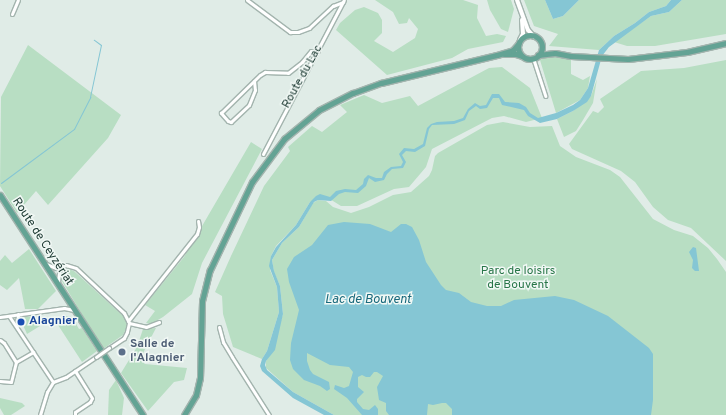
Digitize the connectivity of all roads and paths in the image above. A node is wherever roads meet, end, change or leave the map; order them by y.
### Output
1 (18, 0) edge
2 (247, 0) edge
3 (517, 0) edge
4 (343, 1) edge
5 (12, 14) dead end
6 (522, 16) junction
7 (534, 36) junction
8 (520, 42) junction
9 (540, 43) junction
10 (726, 43) edge
11 (318, 51) junction
12 (555, 53) junction
13 (497, 55) junction
14 (538, 55) junction
15 (522, 56) junction
16 (533, 58) junction
17 (254, 81) junction
18 (545, 96) dead end
19 (263, 154) dead end
20 (0, 195) edge
21 (198, 221) dead end
22 (43, 261) junction
23 (62, 267) junction
24 (60, 287) junction
25 (68, 299) junction
26 (64, 308) junction
27 (75, 311) junction
28 (18, 314) junction
29 (9, 316) junction
30 (0, 317) edge
31 (129, 322) junction
32 (159, 322) dead end
33 (17, 326) junction
34 (219, 327) dead end
35 (0, 340) edge
36 (33, 352) junction
37 (16, 362) junction
38 (75, 371) junction
39 (0, 381) edge
40 (53, 382) junction
41 (143, 414) edge
42 (184, 414) edge
43 (40, 415) edge
44 (75, 415) edge
45 (269, 415) edge

1 - 5 street
2 - 4 street
3 - 6 street
4 - 11 street, Route du Lac
6 - 7 street
6 - 8 street
7 - 8 main road
7 - 9 main road
8 - 13 main road
8 - 15 main road
9 - 12 main road
9 - 14 main road
10 - 12 main road
11 - 17 street
11 - 19 street, Route du Lac
12 - 14 main road
13 - 15 main road
13 - 42 main road
14 - 16 main road
15 - 16 main road
16 - 18 street
17 - 17 street
20 - 22 main road, Route de Ceyzériat
21 - 31 street
22 - 23 street
22 - 24 main road, Route de Ceyzériat
23 - 24 street
23 - 31 street
24 - 25 main road, Route de Ceyzériat
25 - 26 street
25 - 27 main road, Route de Ceyzériat
26 - 27 street
26 - 28 street
27 - 41 main road, Route de Ceyzériat
28 - 29 street
28 - 33 street
29 - 30 street
29 - 33 street
31 - 32 street
31 - 38 street, bridge
33 - 36 street
34 - 45 street
35 - 37 street
36 - 37 street
36 - 40 street
37 - 39 street
38 - 40 street
38 - 44 street
40 - 43 street

